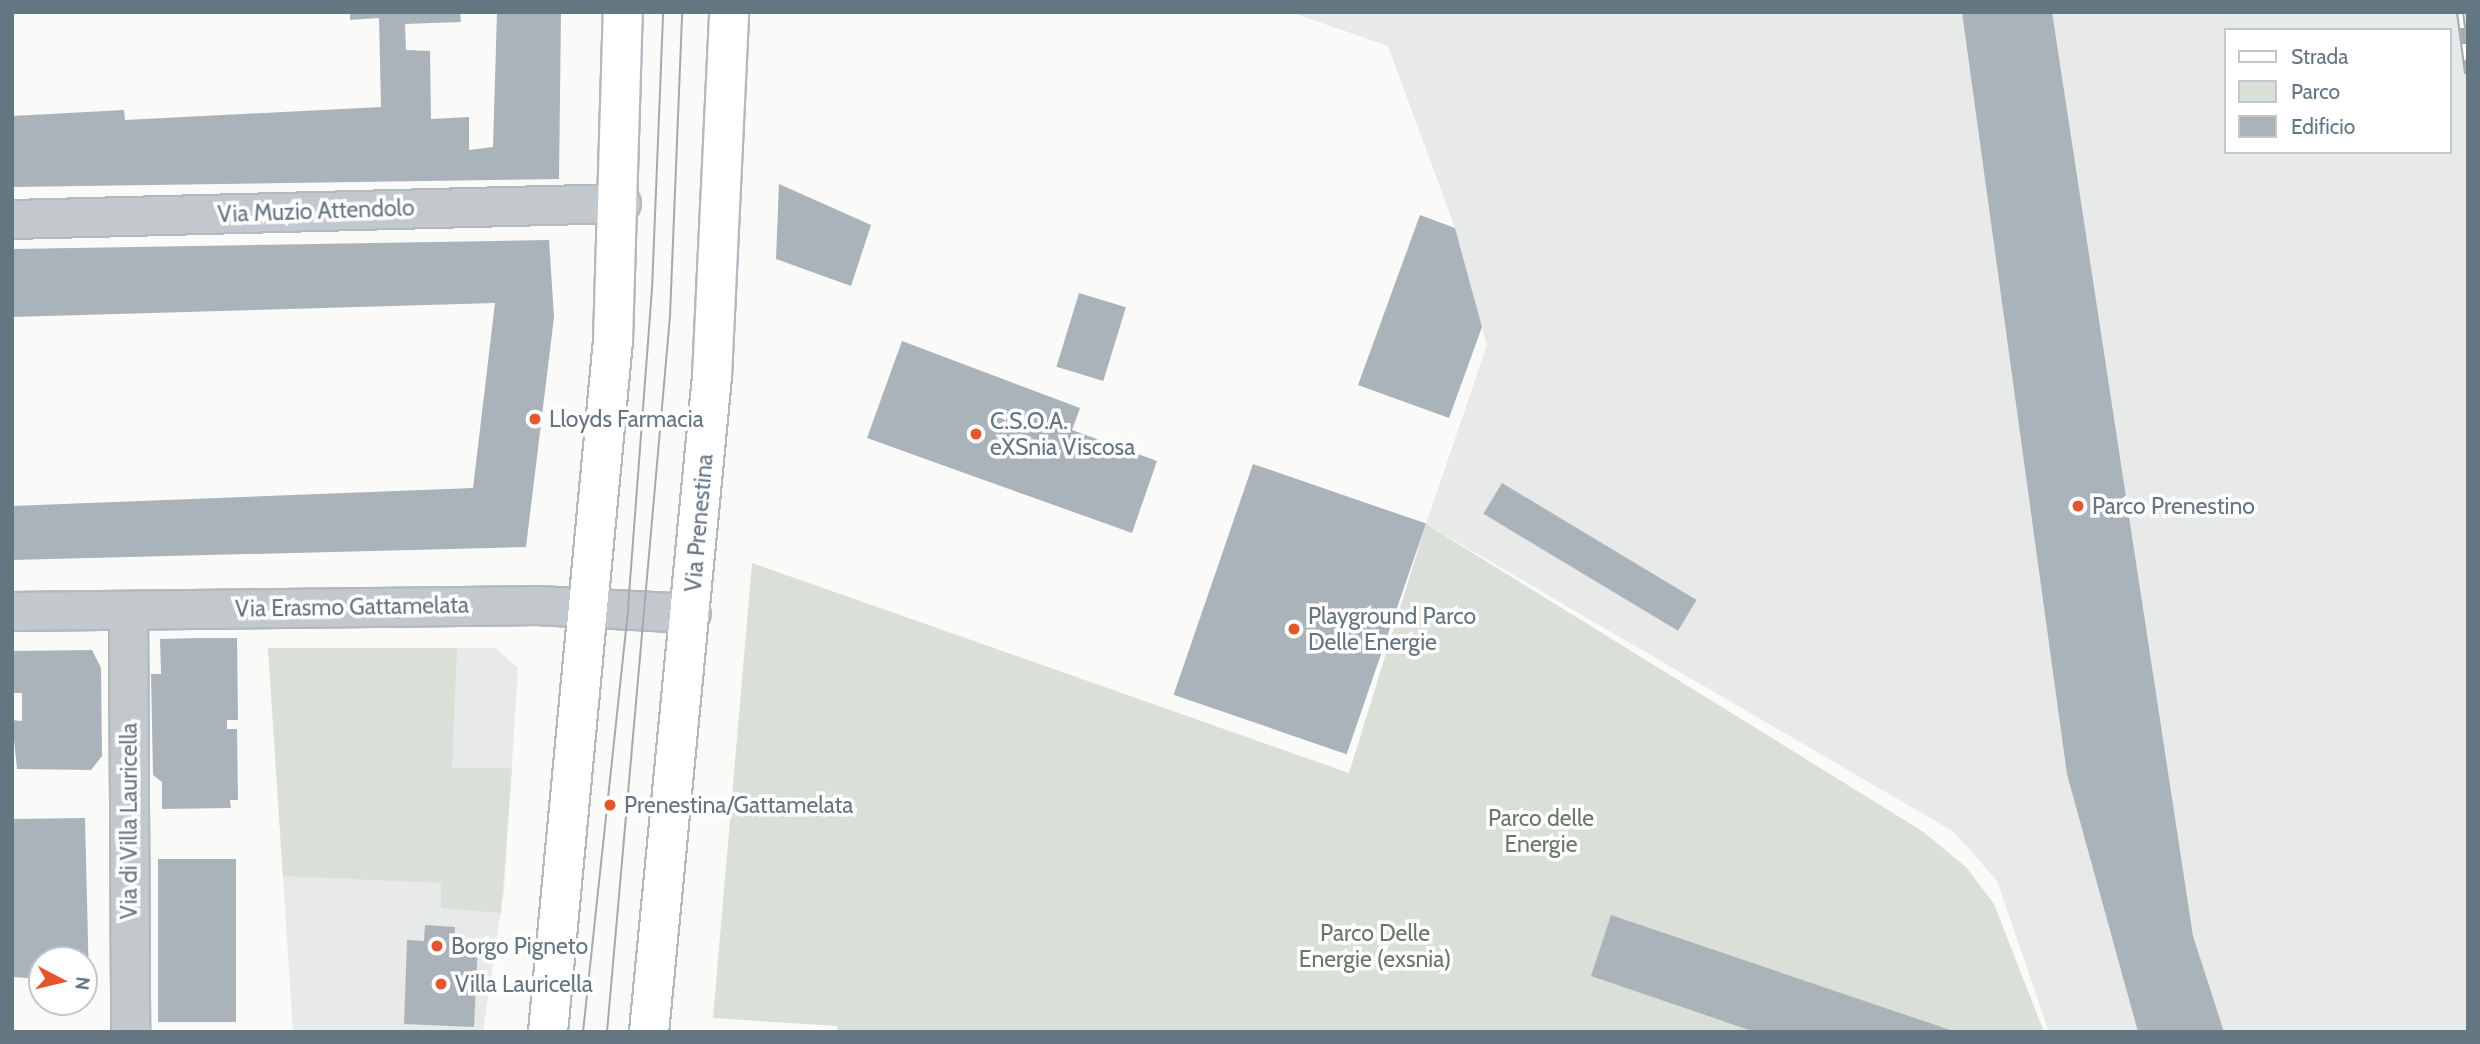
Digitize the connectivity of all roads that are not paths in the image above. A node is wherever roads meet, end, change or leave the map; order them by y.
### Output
1 (623, 12) edge
2 (729, 12) edge
3 (621, 203) junction
4 (12, 219) edge
5 (590, 606) junction
6 (128, 610) junction
7 (12, 611) edge
8 (691, 613) junction
9 (130, 1032) edge
10 (548, 1032) edge
11 (649, 1032) edge

1 - 3 main road
2 - 8 main road, Via Prenestina
3 - 4 street, Via Muzio Attendolo
3 - 5 main road
5 - 6 street, Via Erasmo Gattamelata
5 - 8 street, Via Erasmo Gattamelata
5 - 10 main road
6 - 7 street, Via Erasmo Gattamelata
6 - 9 street, Via di Villa Lauricella
8 - 11 main road, Via Prenestina

